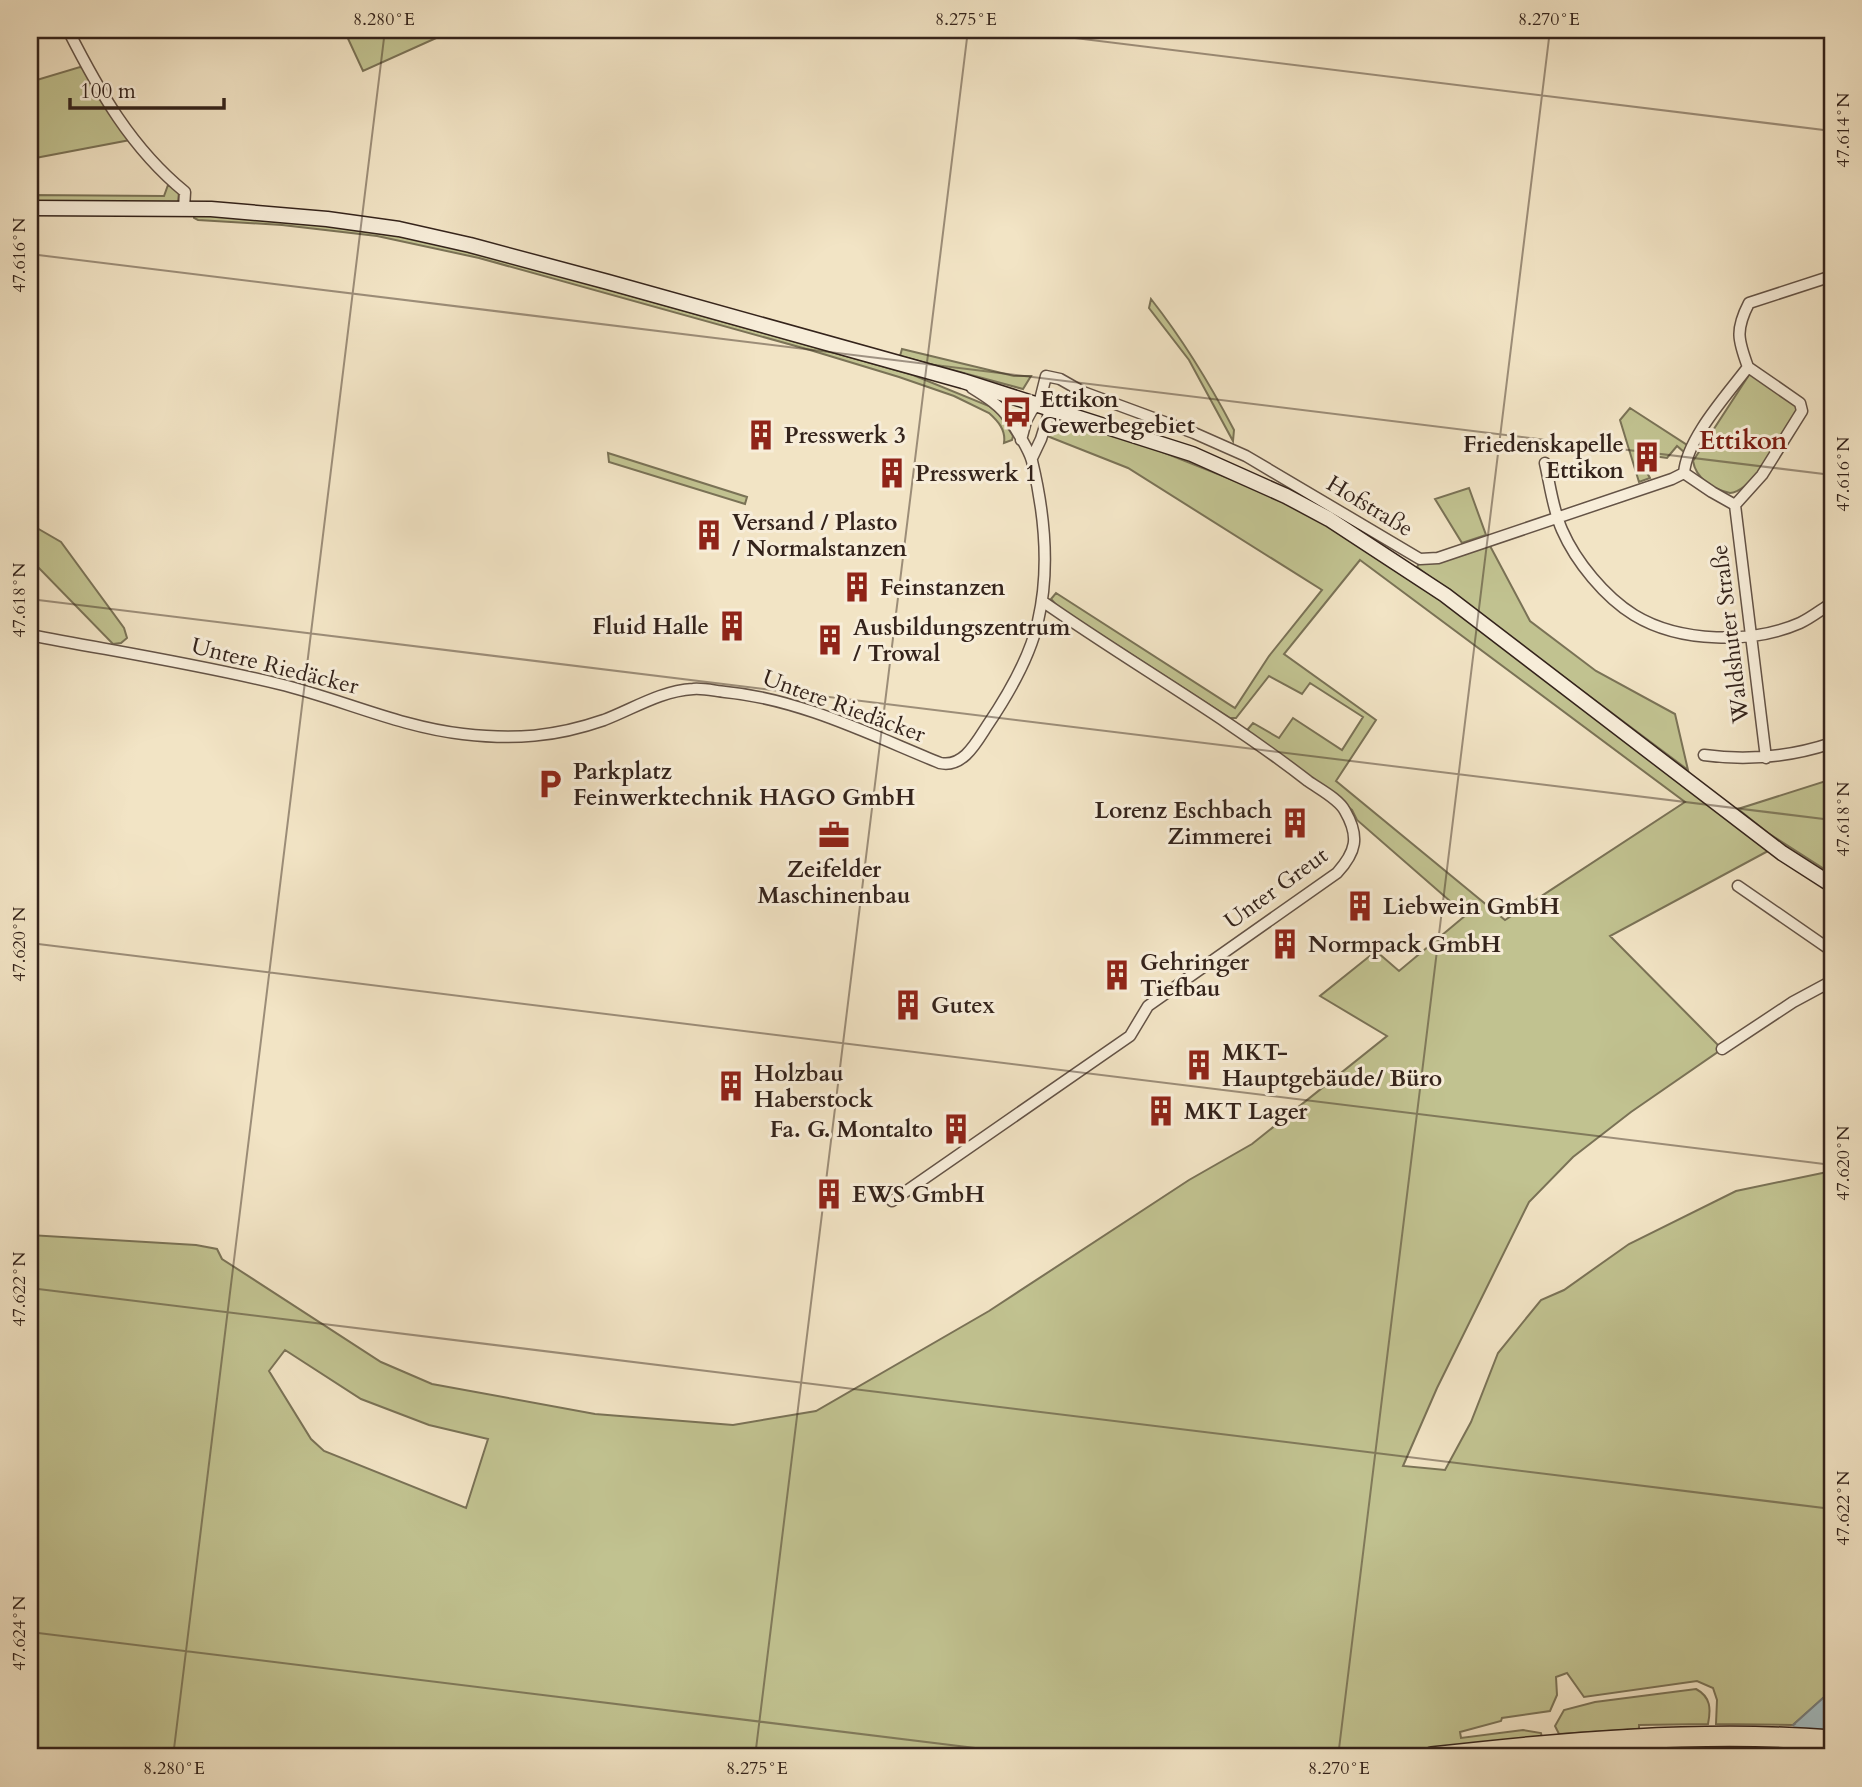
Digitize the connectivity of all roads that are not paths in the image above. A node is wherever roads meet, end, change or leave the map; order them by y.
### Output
1 (68, 30) edge
2 (30, 208) edge
3 (184, 208) junction
4 (1832, 276) edge
5 (1748, 367) junction
6 (963, 381) junction
7 (1045, 405) junction
8 (1021, 440) junction
9 (1032, 458) junction
10 (1545, 463) dead end
11 (1684, 473) junction
12 (1735, 505) junction
13 (1558, 516) junction
14 (1042, 601) junction
15 (1832, 603) edge
16 (30, 635) edge
17 (1751, 636) junction
18 (1832, 743) edge
19 (1704, 755) dead end
20 (1766, 758) junction
21 (1832, 885) edge
22 (1738, 886) dead end
23 (1832, 951) edge
24 (1832, 981) edge
25 (1722, 1049) dead end
26 (892, 1201) dead end
27 (1832, 1740) edge
28 (1432, 1757) edge

1 - 3 street
2 - 3 main road
3 - 6 main road
4 - 5 street
5 - 11 street
5 - 12 street
6 - 7 main road
6 - 8 street, Untere Riedäcker
7 - 8 street
7 - 9 street, Untere Riedäcker
7 - 13 street, Hofstraße
7 - 21 main road
8 - 9 street, Untere Riedäcker
9 - 14 street, Untere Riedäcker
10 - 13 street
11 - 12 street
11 - 13 street, Hofstraße
12 - 17 street, Waldshuter Straße
13 - 17 street
14 - 16 street, Untere Riedäcker
14 - 26 street, Unter Greut
15 - 17 street
17 - 20 street, Waldshuter Straße
18 - 20 street
19 - 20 street
22 - 23 street
24 - 25 street
27 - 28 highway

